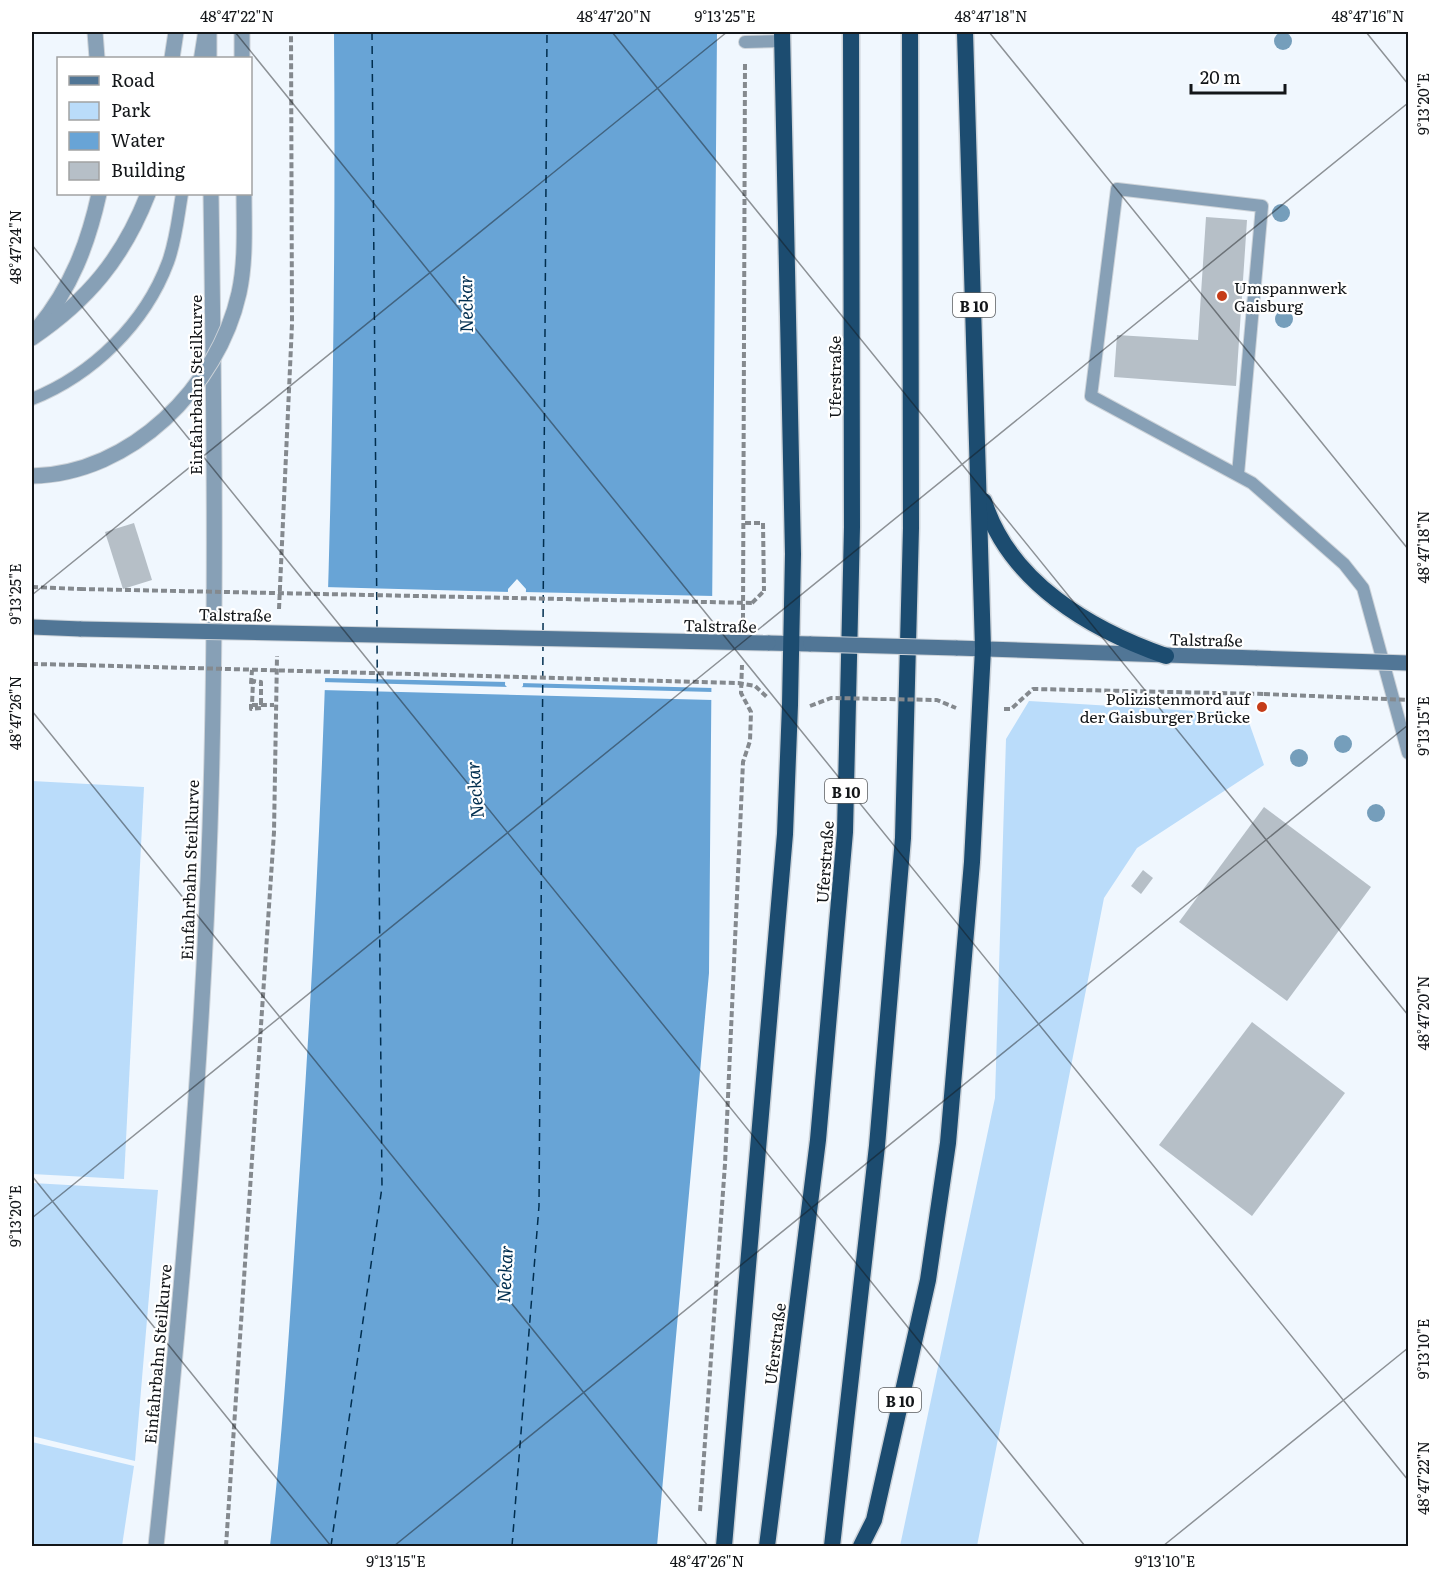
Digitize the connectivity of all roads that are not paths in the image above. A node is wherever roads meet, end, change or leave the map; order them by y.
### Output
1 (96, 32) edge
2 (176, 32) edge
3 (204, 32) edge
4 (209, 32) edge
5 (242, 32) edge
6 (851, 32) edge
7 (910, 32) edge
8 (965, 32) edge
9 (782, 36) edge
10 (745, 42) road end
11 (97, 57) edge
12 (172, 57) edge
13 (200, 57) edge
14 (209, 57) edge
15 (242, 57) edge
16 (99, 195) edge
17 (148, 195) edge
18 (182, 195) edge
19 (211, 195) edge
20 (243, 195) edge
21 (32, 337) edge
22 (32, 399) edge
23 (1238, 474) junction
24 (32, 476) edge
25 (980, 484) junction
26 (32, 627) edge
27 (791, 644) junction
28 (983, 649) junction
29 (1166, 656) junction
30 (1408, 663) edge
31 (1408, 753) edge
32 (156, 1546) edge
33 (724, 1546) edge
34 (767, 1546) edge
35 (832, 1546) edge
36 (861, 1546) edge

1 - 11 street
2 - 12 street
3 - 13 lane
4 - 14 street
5 - 15 street
6 - 34 highway, Uferstraße / B 10
7 - 35 highway
8 - 25 highway, B 10
9 - 10 lane
9 - 27 highway
16 - 21 street
17 - 21 street
18 - 22 lane
19 - 32 street, Einfahrbahn Steilkurve
20 - 24 street, bridge
23 - 23 lane
23 - 31 lane
25 - 28 highway, B 10
25 - 29 highway, B 10
26 - 27 main road, Talstraße, bridge
27 - 28 main road, Talstraße, bridge
27 - 33 highway
28 - 29 main road, Talstraße
28 - 36 highway, B 10
29 - 30 main road, Talstraße, bridge

